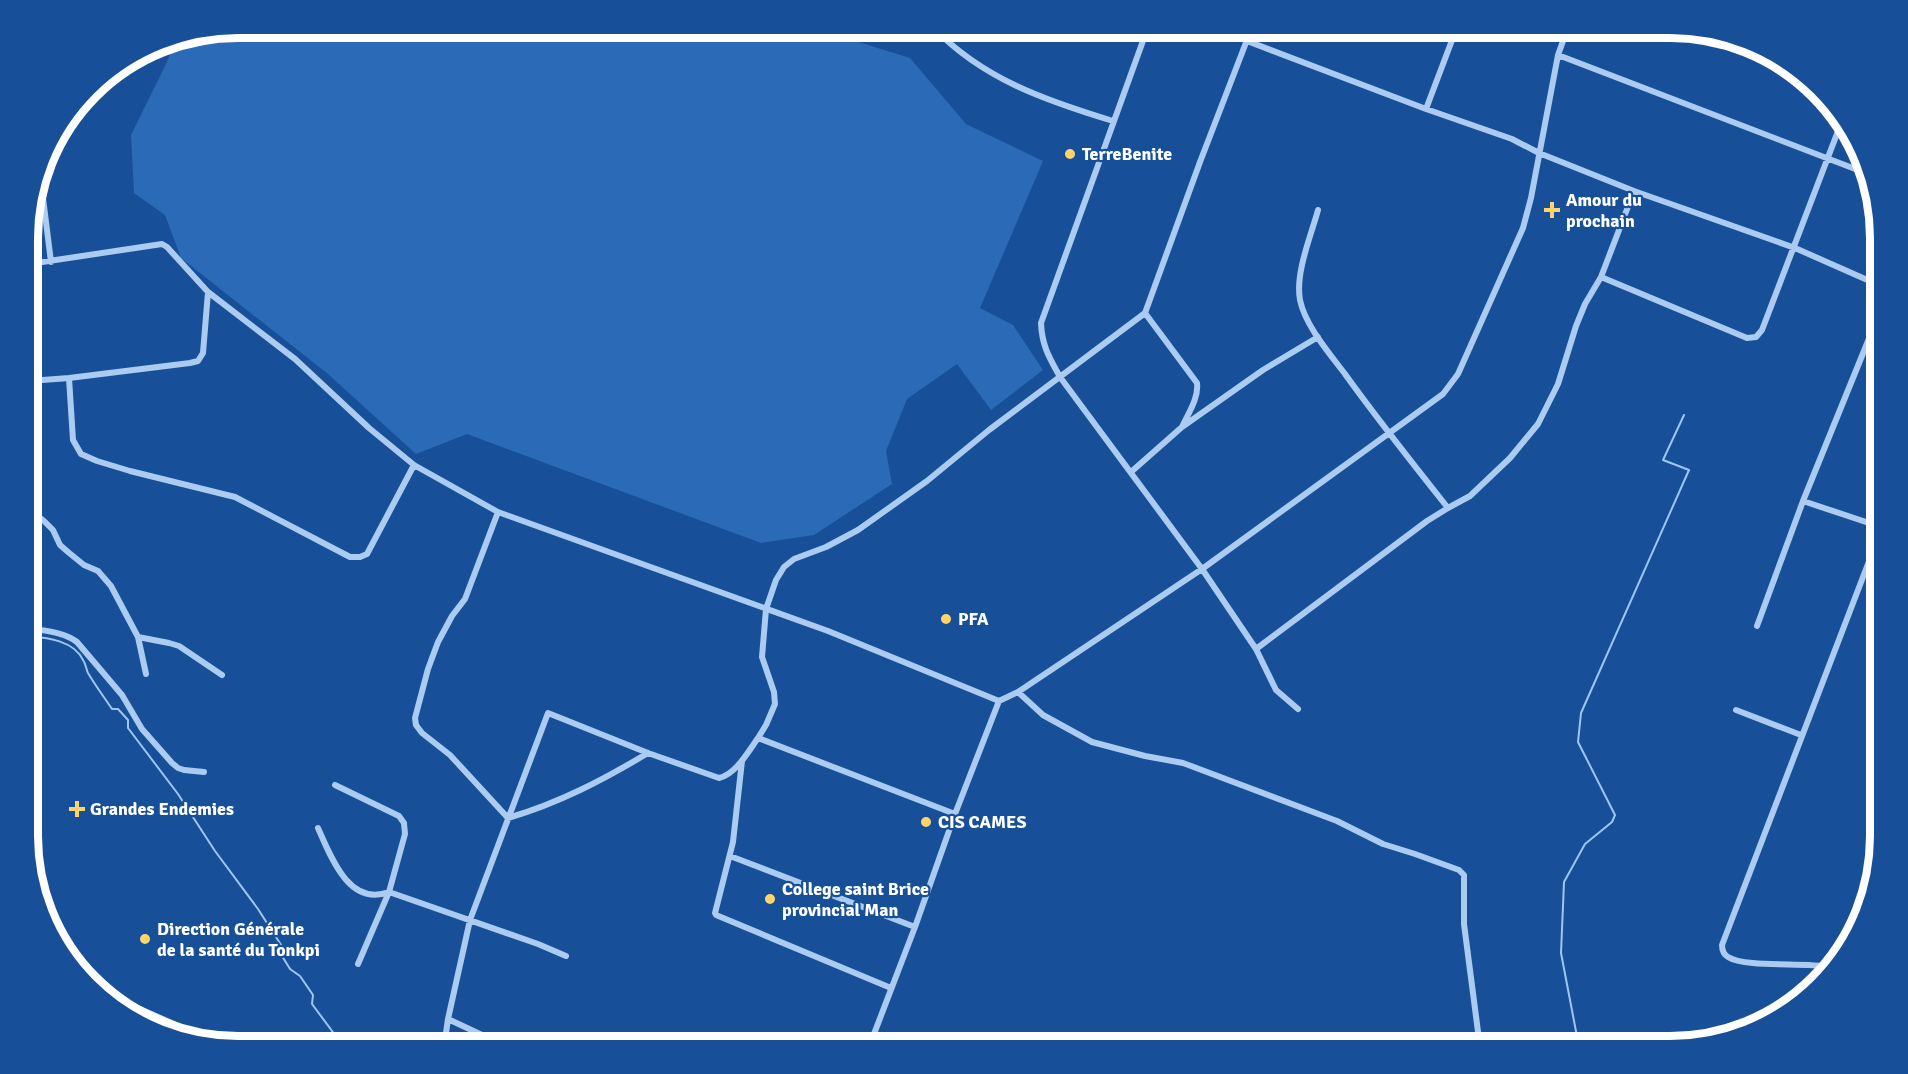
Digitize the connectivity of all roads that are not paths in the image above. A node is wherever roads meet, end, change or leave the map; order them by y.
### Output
1 (943, 38) edge
2 (1144, 38) edge
3 (1248, 38) edge
4 (1453, 38) edge
5 (1564, 38) edge
6 (1247, 41) junction
7 (1558, 55) junction
8 (1426, 109) junction
9 (1113, 122) junction
10 (1839, 129) edge
11 (1539, 153) junction
12 (1828, 159) junction
13 (1859, 170) edge
14 (1634, 191) junction
15 (42, 194) edge
16 (1318, 210) dead end
17 (1795, 248) junction
18 (51, 262) junction
19 (38, 263) edge
20 (1601, 277) junction
21 (1870, 281) edge
22 (208, 291) junction
23 (1145, 313) junction
24 (1870, 336) edge
25 (1318, 338) junction
26 (1060, 377) junction
27 (69, 378) junction
28 (38, 380) edge
29 (1182, 427) junction
30 (1389, 434) junction
31 (414, 465) junction
32 (1131, 472) junction
33 (1803, 501) junction
34 (1448, 508) junction
35 (498, 512) junction
36 (38, 516) edge
37 (1870, 524) edge
38 (1870, 556) edge
39 (1202, 569) junction
40 (766, 609) junction
41 (1757, 626) dead end
42 (38, 630) edge
43 (138, 637) junction
44 (1256, 649) junction
45 (146, 674) dead end
46 (222, 675) dead end
47 (1018, 692) junction
48 (999, 701) junction
49 (1298, 709) dead end
50 (1737, 710) dead end
51 (1801, 735) junction
52 (758, 738) junction
53 (648, 753) junction
54 (742, 761) junction
55 (204, 772) dead end
56 (335, 785) dead end
57 (955, 814) junction
58 (508, 818) junction
59 (318, 828) dead end
60 (730, 856) junction
61 (389, 892) junction
62 (470, 920) junction
63 (915, 927) junction
64 (566, 956) dead end
65 (358, 964) dead end
66 (1822, 966) edge
67 (891, 988) junction
68 (448, 1019) junction
69 (446, 1036) edge
70 (482, 1036) edge
71 (873, 1036) edge
72 (1479, 1036) edge

1 - 9 street
2 - 9 street
3 - 6 street
4 - 8 street
5 - 7 street
6 - 8 street
6 - 23 street
7 - 11 street
7 - 12 street
8 - 11 street
9 - 26 street
10 - 12 street
11 - 14 street
11 - 30 street
12 - 13 street
12 - 17 street
14 - 17 street
14 - 20 street
15 - 18 street
16 - 25 street
17 - 20 street
17 - 21 street
18 - 19 street
18 - 22 street
20 - 34 street
22 - 27 street
22 - 31 street
23 - 26 street
23 - 29 street
24 - 33 street
25 - 29 street
25 - 30 street
26 - 32 street
26 - 40 street
27 - 28 street
27 - 31 street
29 - 32 street
30 - 34 street
30 - 39 street
31 - 35 street
32 - 39 street
33 - 37 street
33 - 41 street
34 - 44 street
35 - 40 street
35 - 58 street
36 - 43 street
38 - 51 street
39 - 44 street
39 - 47 street
40 - 48 street
40 - 52 street
42 - 55 street
43 - 45 street
43 - 46 street
44 - 49 street
47 - 48 street
47 - 72 street
48 - 57 street
50 - 51 street
51 - 66 street
52 - 54 street
52 - 57 street
53 - 54 street
53 - 58 street
53 - 58 street
54 - 60 street
56 - 61 street
57 - 63 street
58 - 62 street
59 - 61 street
60 - 63 street
60 - 67 street
61 - 62 street
61 - 65 street
62 - 64 street
62 - 68 street
63 - 67 street
67 - 71 street
68 - 69 street
68 - 70 street

